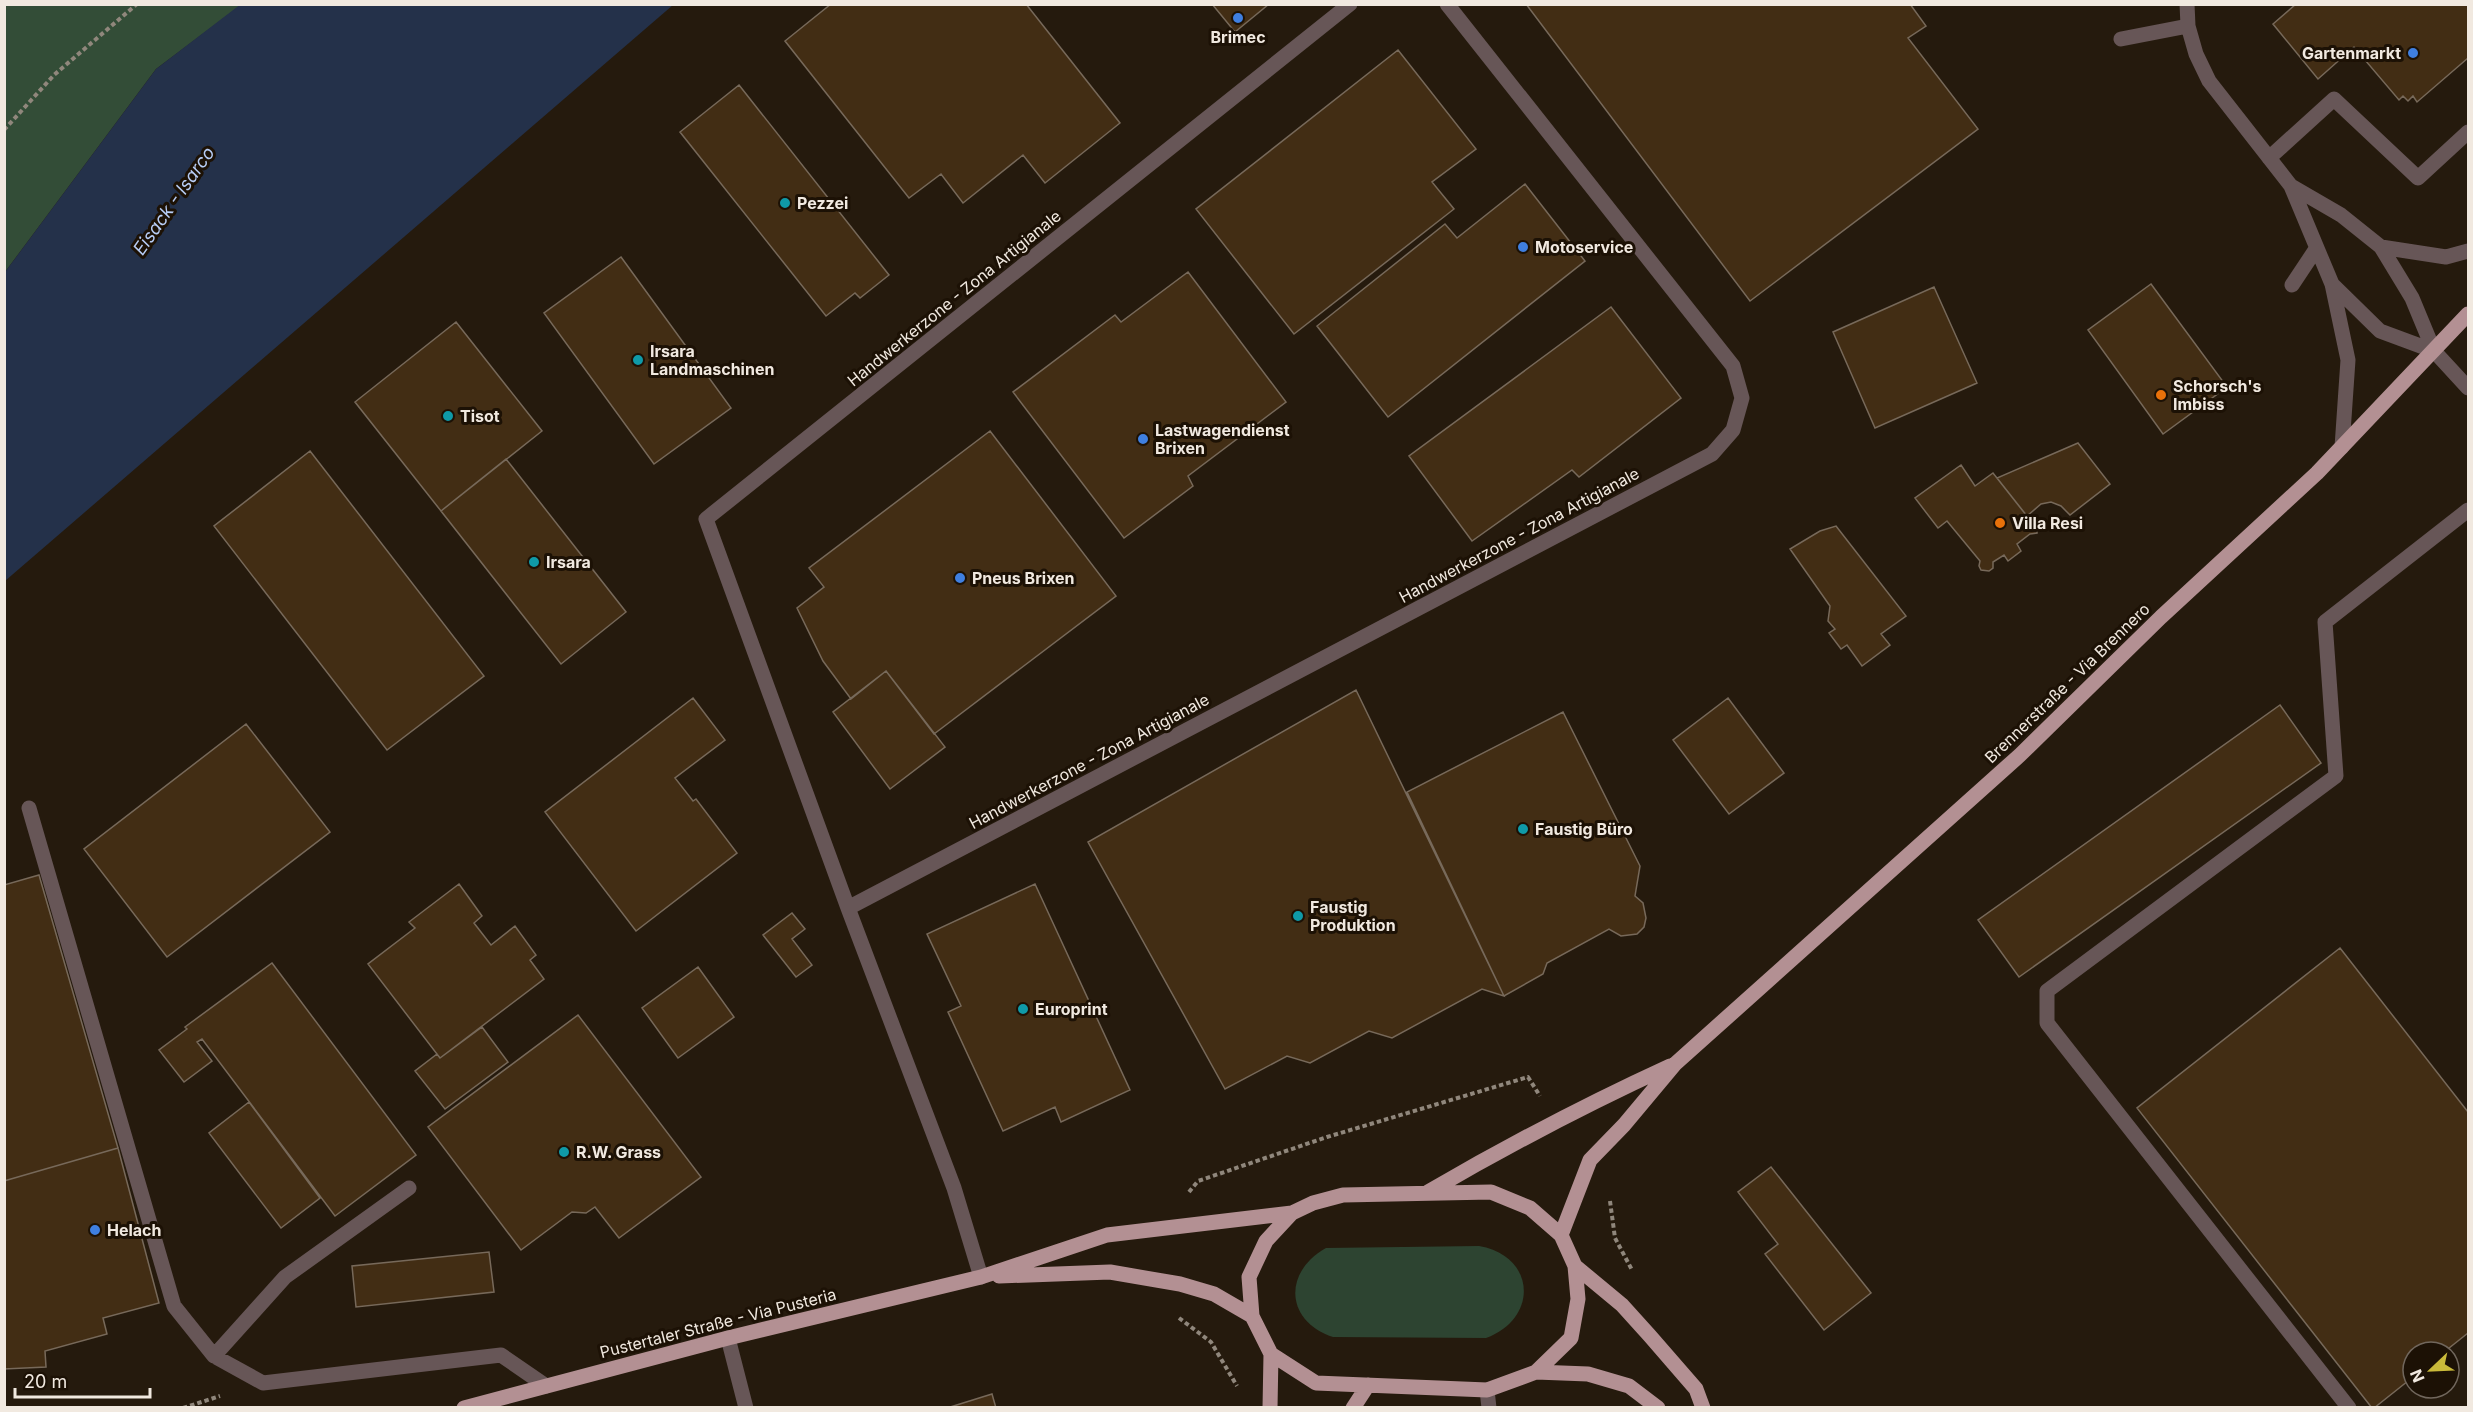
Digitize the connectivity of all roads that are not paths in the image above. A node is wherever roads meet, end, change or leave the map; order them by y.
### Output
1 (1350, 4) edge
2 (1448, 4) edge
3 (2187, 4) edge
4 (2188, 26) junction
5 (2121, 39) dead end
6 (2469, 132) edge
7 (2269, 158) junction
8 (2291, 186) junction
9 (2381, 247) junction
10 (2316, 249) junction
11 (2469, 251) edge
12 (2332, 284) junction
13 (2292, 285) dead end
14 (2469, 314) edge
15 (2434, 351) junction
16 (2469, 388) edge
17 (2342, 447) junction
18 (2469, 510) edge
19 (29, 808) dead end
20 (848, 908) junction
21 (1676, 1064) junction
22 (409, 1188) dead end
23 (1428, 1192) junction
24 (1292, 1213) junction
25 (1561, 1235) junction
26 (1575, 1266) junction
27 (981, 1277) junction
28 (1252, 1316) junction
29 (728, 1338) junction
30 (1271, 1354) junction
31 (214, 1356) junction
32 (1536, 1372) junction
33 (1368, 1385) junction
34 (546, 1386) junction
35 (1487, 1390) junction
36 (464, 1407) edge
37 (746, 1407) edge
38 (1270, 1407) edge
39 (1353, 1407) edge
40 (1489, 1407) edge
41 (1658, 1407) edge
42 (1703, 1407) edge
43 (2349, 1407) edge

1 - 20 street, Handwerkerzone - Zona Artigianale
2 - 20 street, Handwerkerzone - Zona Artigianale
3 - 4 street
4 - 5 street
4 - 7 street
6 - 7 street
7 - 8 street
8 - 9 street
8 - 10 street
9 - 11 street
9 - 15 street
10 - 12 street
10 - 13 street
12 - 15 street
12 - 17 street
14 - 15 main road, Brennerstraße - Via Brennero
15 - 16 street
15 - 17 main road, Brennerstraße - Via Brennero
17 - 21 main road, Brennerstraße - Via Brennero
18 - 43 street
19 - 31 street
20 - 27 street, Handwerkerzone - Zona Artigianale
21 - 23 main road, Brennerstraße - Via Brennero
21 - 25 main road, Brennerstraße - Via Brennero
22 - 31 street
23 - 24 main road, Brennerstraße - Via Brennero
23 - 25 main road, Brennerstraße - Via Brennero
24 - 27 main road, Pustertaler Straße - Via Pusteria
24 - 28 main road, Brennerstraße - Via Brennero
25 - 26 main road, Brennerstraße - Via Brennero
26 - 32 main road, Brennerstraße - Via Brennero
26 - 42 main road
27 - 28 main road, Pustertaler Straße - Via Pusteria
27 - 29 main road, Pustertaler Straße - Via Pusteria
28 - 30 main road, Brennerstraße - Via Brennero
29 - 34 main road, Pustertaler Straße - Via Pusteria
29 - 37 street
30 - 33 main road, Brennerstraße - Via Brennero
30 - 38 main road, Brennerstraße - Via Brennero
31 - 34 street
32 - 35 main road, Brennerstraße - Via Brennero
32 - 41 main road
33 - 35 main road, Brennerstraße - Via Brennero
33 - 39 main road
34 - 36 main road, Pustertaler Straße - Via Pusteria
35 - 40 street

